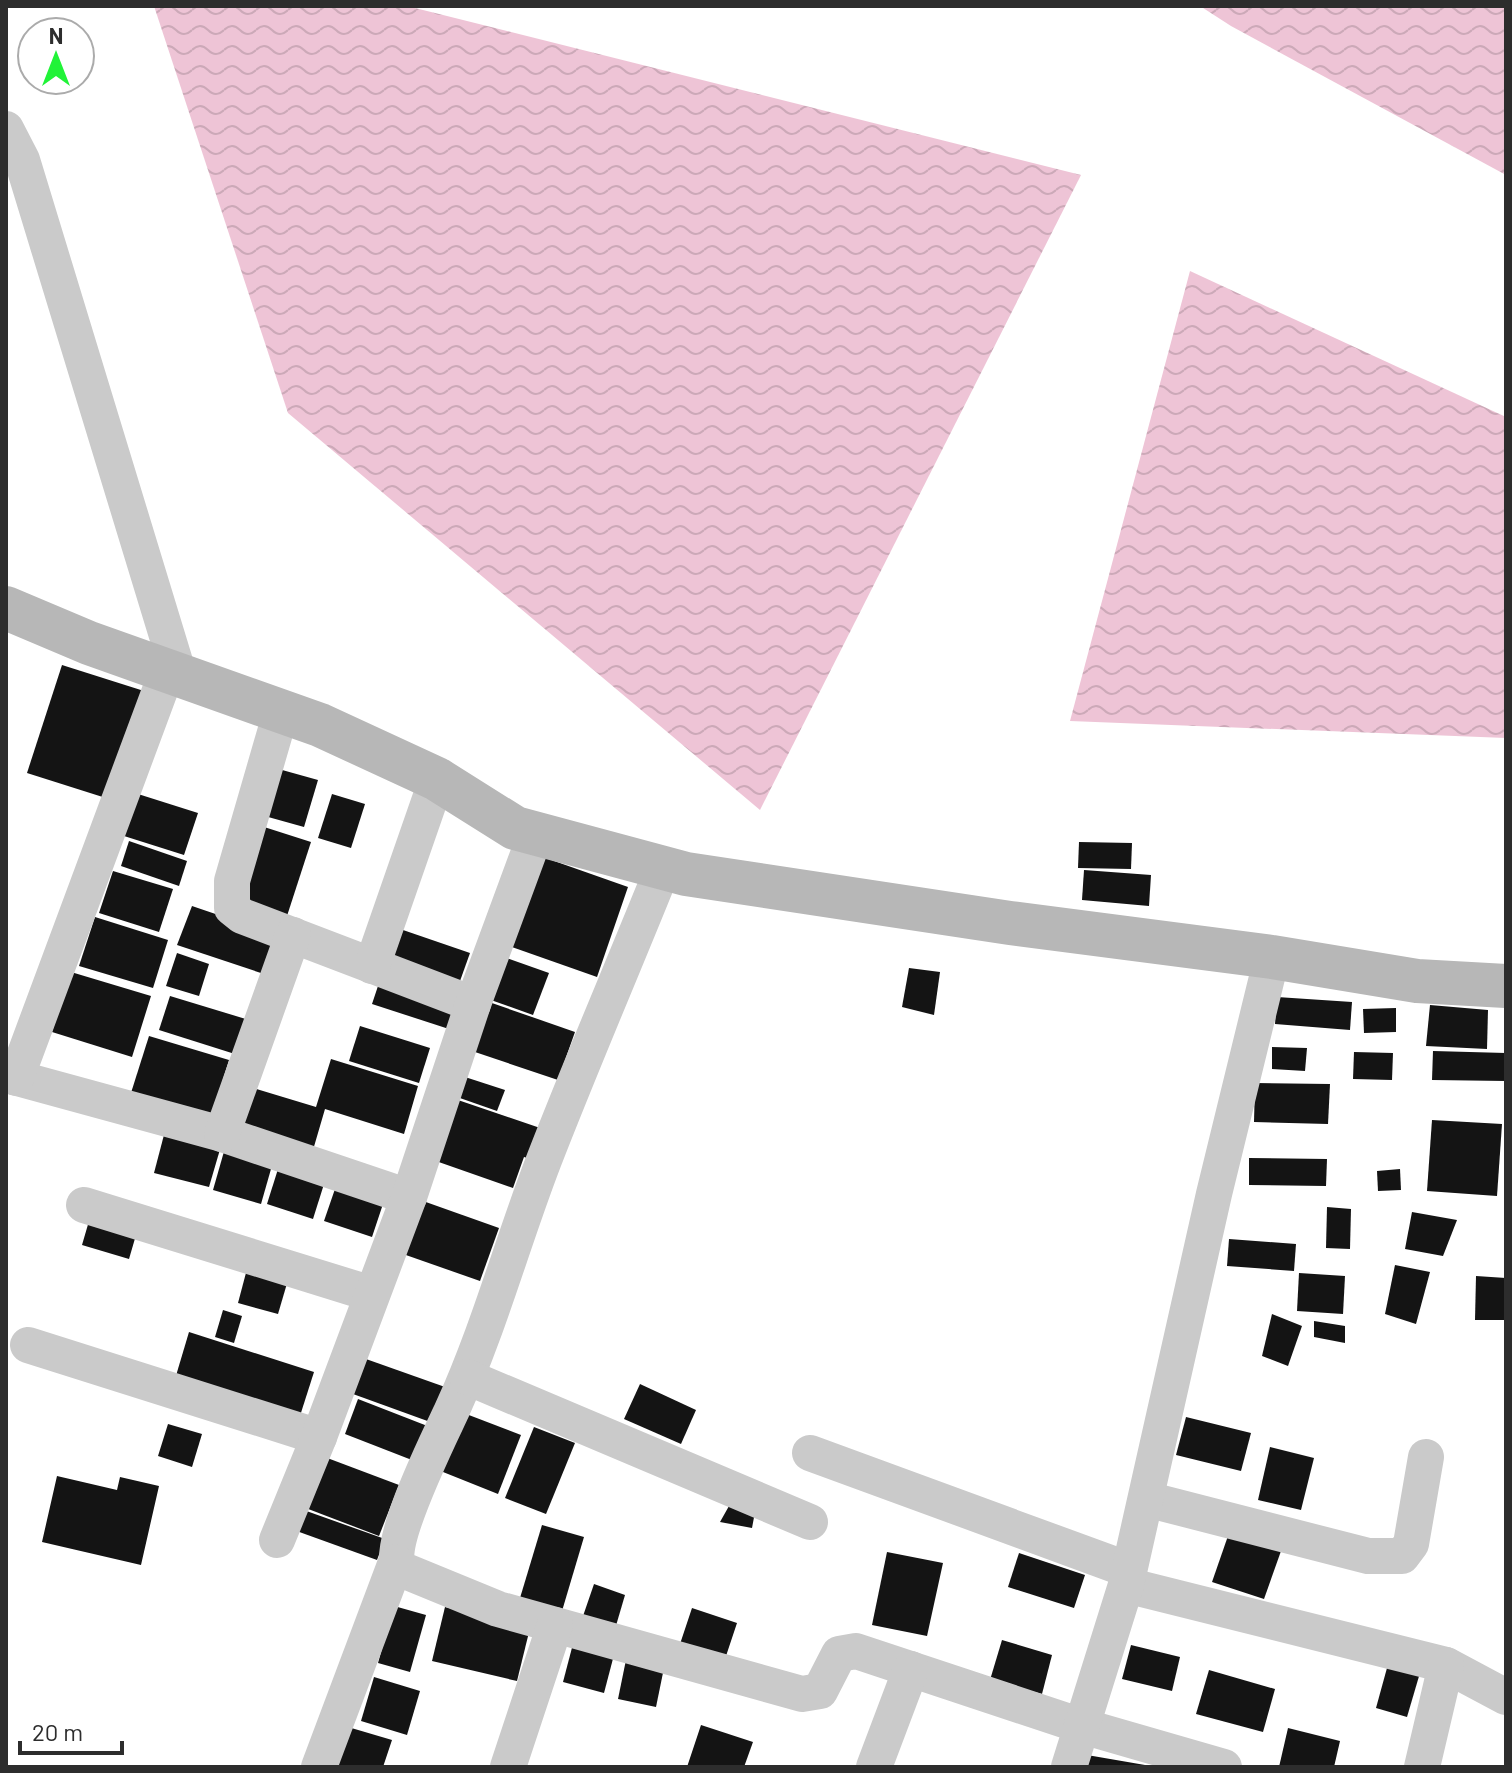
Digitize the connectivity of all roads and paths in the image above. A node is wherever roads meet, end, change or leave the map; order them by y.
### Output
1 (6, 129) edge
2 (6, 608) edge
3 (173, 672) junction
4 (281, 712) junction
5 (437, 779) junction
6 (536, 833) junction
7 (663, 868) junction
8 (293, 935) junction
9 (1272, 957) junction
10 (372, 966) junction
11 (1506, 986) edge
12 (473, 1004) junction
13 (11, 1076) edge
14 (222, 1134) junction
15 (409, 1197) junction
16 (84, 1205) dead end
17 (372, 1294) junction
18 (28, 1345) dead end
19 (467, 1377) junction
20 (319, 1437) junction
21 (810, 1453) dead end
22 (1426, 1457) dead end
23 (1146, 1499) junction
24 (810, 1522) dead end
25 (277, 1540) dead end
26 (396, 1562) junction
27 (1127, 1578) junction
28 (555, 1625) junction
29 (1446, 1665) junction
30 (911, 1669) junction
31 (1506, 1697) edge
32 (1082, 1726) junction
33 (319, 1767) edge
34 (508, 1767) edge
35 (874, 1767) edge
36 (1069, 1767) edge
37 (1224, 1767) edge
38 (1422, 1767) edge

1 - 3 street
2 - 3 street
3 - 4 street
3 - 13 street
4 - 5 street
4 - 8 street
5 - 6 street
5 - 10 street
6 - 7 street
6 - 12 street
7 - 9 street
7 - 19 street
8 - 10 street
8 - 14 street
9 - 11 street
9 - 23 street
10 - 12 street
12 - 15 street
13 - 14 street
14 - 15 street
15 - 17 street
16 - 17 street
17 - 20 street
18 - 20 street
19 - 24 street
19 - 26 street
20 - 25 street
21 - 27 street
22 - 23 street
23 - 27 street
26 - 28 street
26 - 33 street
27 - 29 street
27 - 32 street
28 - 30 street
28 - 34 street
29 - 31 street
29 - 38 street
30 - 32 street
30 - 35 street
32 - 36 street
32 - 37 street

